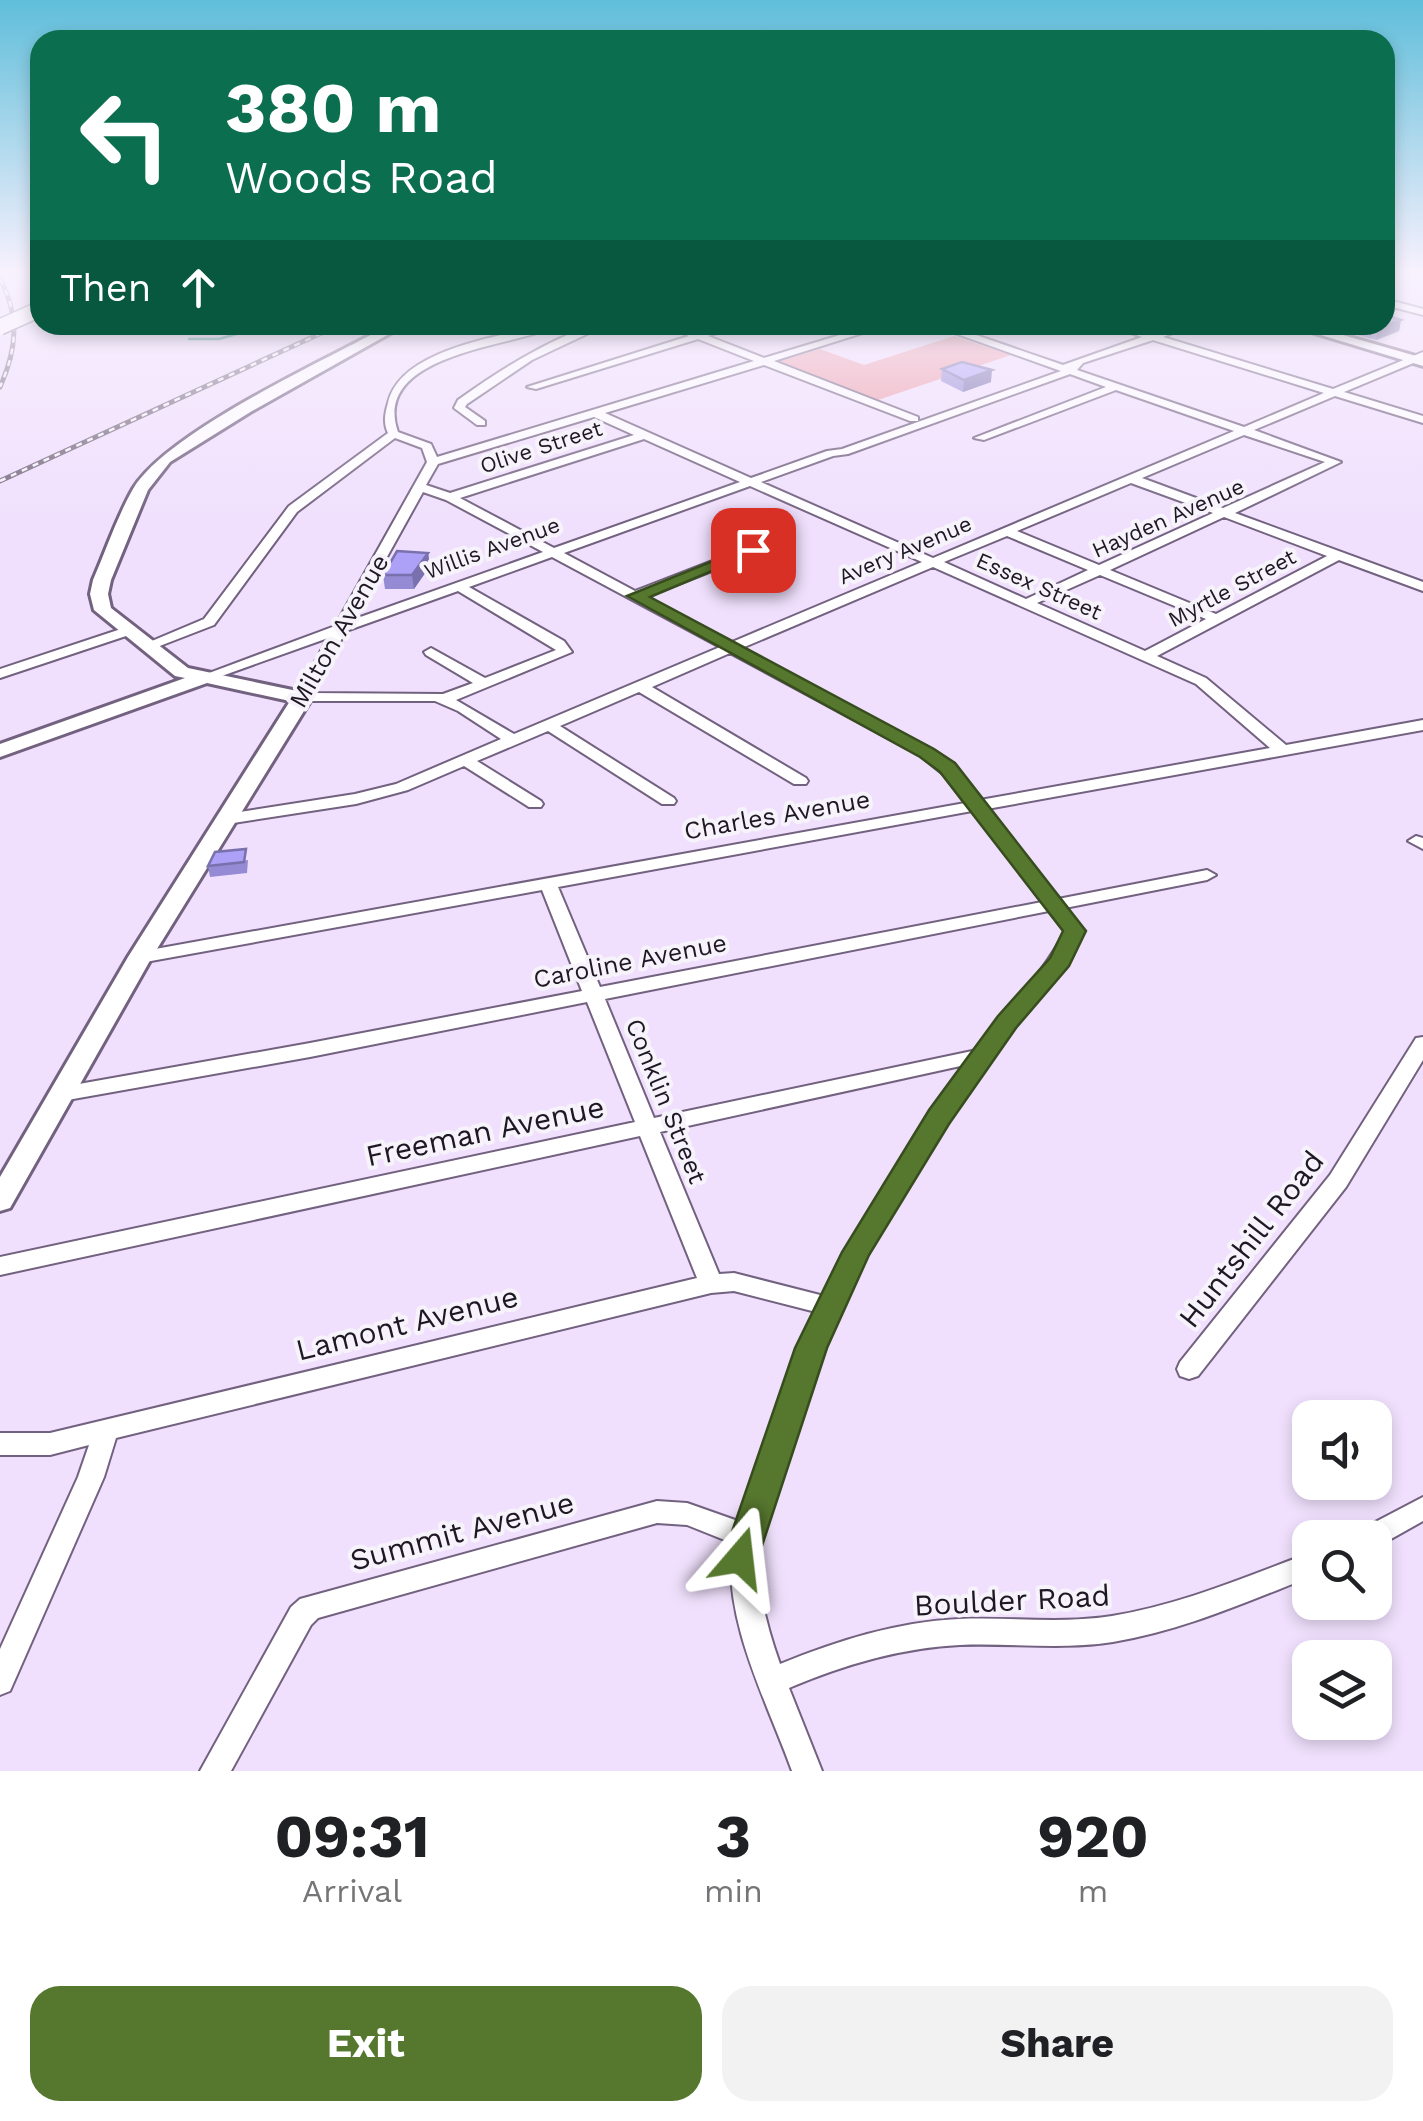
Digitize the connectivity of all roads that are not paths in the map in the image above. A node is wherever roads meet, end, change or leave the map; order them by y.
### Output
1 (343, 356) edge
2 (447, 356) edge
3 (533, 356) edge
4 (633, 356) edge
5 (749, 356) edge
6 (785, 356) edge
7 (1034, 356) edge
8 (1102, 356) edge
9 (1215, 356) edge
10 (1420, 358) edge
11 (765, 362) junction
12 (1070, 367) junction
13 (714, 377) junction
14 (532, 386) dead end
15 (1117, 386) junction
16 (1334, 392) junction
17 (597, 414) junction
18 (914, 419) junction
19 (1423, 420) edge
20 (542, 422) dead end
21 (481, 423) dead end
22 (1246, 430) junction
23 (394, 434) junction
24 (644, 435) junction
25 (980, 438) dead end
26 (831, 453) junction
27 (433, 462) junction
28 (1130, 478) junction
29 (750, 482) junction
30 (421, 487) junction
31 (450, 496) junction
32 (1225, 514) junction
33 (1006, 531) junction
34 (753, 550) dead end
35 (553, 552) junction
36 (1337, 556) junction
37 (934, 562) junction
38 (1100, 571) junction
39 (458, 586) junction
40 (1423, 587) edge
41 (636, 596) junction
42 (1026, 603) junction
43 (1217, 619) junction
44 (340, 629) junction
45 (127, 631) junction
46 (147, 646) junction
47 (730, 648) junction
48 (431, 652) dead end
49 (1146, 656) junction
50 (0, 674) edge
51 (200, 678) junction
52 (485, 684) junction
53 (640, 686) junction
54 (302, 698) junction
55 (444, 699) junction
56 (549, 725) junction
57 (1423, 725) edge
58 (513, 740) junction
59 (1282, 750) junction
60 (0, 751) edge
61 (465, 760) junction
62 (800, 781) dead end
63 (668, 802) dead end
64 (535, 804) dead end
65 (976, 805) junction
66 (227, 818) junction
67 (1207, 875) dead end
68 (548, 883) junction
69 (1056, 904) junction
70 (140, 957) junction
71 (592, 994) junction
72 (1423, 1043) edge
73 (984, 1055) junction
74 (62, 1094) junction
75 (646, 1126) junction
76 (0, 1201) edge
77 (0, 1266) edge
78 (711, 1284) junction
79 (829, 1306) junction
80 (1189, 1370) dead end
81 (106, 1431) junction
82 (0, 1444) edge
83 (1423, 1508) edge
84 (1392, 1525) edge
85 (746, 1536) junction
86 (1292, 1572) edge
87 (775, 1680) junction
88 (0, 1681) edge
89 (216, 1771) edge
90 (807, 1771) edge

1 - 45 main road
2 - 23 street
3 - 21 street
4 - 14 street
5 - 11 street
6 - 11 street
7 - 12 street
8 - 12 street, Willis Avenue
9 - 16 street
10 - 16 street, Avery Avenue
11 - 13 street
11 - 18 street
12 - 15 street
12 - 18 street, Willis Avenue
12 - 26 street, Willis Avenue
13 - 17 street
13 - 20 street
15 - 22 street
15 - 25 street
16 - 19 street
16 - 22 street, Avery Avenue
17 - 24 street, Essex Street
17 - 27 street
18 - 26 street, Willis Avenue
22 - 28 street, Avery Avenue
22 - 32 street, Hayden Avenue
23 - 27 street
23 - 46 street
24 - 29 street, Essex Street
24 - 31 street, Olive Street
26 - 29 street, Willis Avenue
27 - 30 street, Milton Avenue
28 - 32 street
28 - 33 street, Avery Avenue
29 - 35 street, Willis Avenue
29 - 37 street, Essex Street
30 - 31 street
30 - 44 street, Milton Avenue
31 - 35 street
32 - 36 street
32 - 38 street, Hayden Avenue
33 - 37 street, Avery Avenue
33 - 38 street
34 - 41 street
35 - 39 street, Willis Avenue
35 - 41 street
36 - 40 street
36 - 43 street, Myrtle Street
37 - 42 street, Essex Street
37 - 47 street, Avery Avenue
38 - 42 street, Hayden Avenue
38 - 43 street
39 - 44 street, Willis Avenue
39 - 52 street
41 - 47 street
42 - 49 street, Essex Street
43 - 49 street, Myrtle Street
44 - 51 street, Willis Avenue
44 - 54 street, Milton Avenue
45 - 46 main road
45 - 50 street
46 - 51 main road
47 - 53 street, Avery Avenue
47 - 65 street
48 - 52 street
49 - 59 street, Essex Street
51 - 54 main road
51 - 60 main road, Willis Avenue
52 - 55 street
53 - 56 street, Avery Avenue
53 - 62 street
54 - 55 street
54 - 66 main road, Milton Avenue
55 - 58 street
56 - 58 street, Avery Avenue
56 - 63 street
57 - 59 street, Charles Avenue
58 - 61 street, Avery Avenue
59 - 65 street, Charles Avenue
61 - 64 street
61 - 66 street, Avery Avenue
65 - 68 street, Charles Avenue
65 - 69 street
66 - 70 main road, Milton Avenue
67 - 69 street, Caroline Avenue
68 - 70 street, Charles Avenue
68 - 71 street, Conklin Street
69 - 71 street, Caroline Avenue
69 - 73 street
70 - 74 main road, Milton Avenue
71 - 74 street, Caroline Avenue
71 - 75 street, Conklin Street
72 - 80 street, Huntshill Road
73 - 75 street, Freeman Avenue
73 - 79 street
74 - 76 main road, Milton Avenue
75 - 77 street, Freeman Avenue
75 - 78 street, Conklin Street
78 - 79 street, Lamont Avenue
78 - 81 street, Lamont Avenue
79 - 85 street
81 - 82 street, Lamont Avenue
81 - 88 street
83 - 84 street
85 - 87 street
85 - 89 street, Summit Avenue
86 - 87 street, Boulder Road
87 - 90 street

